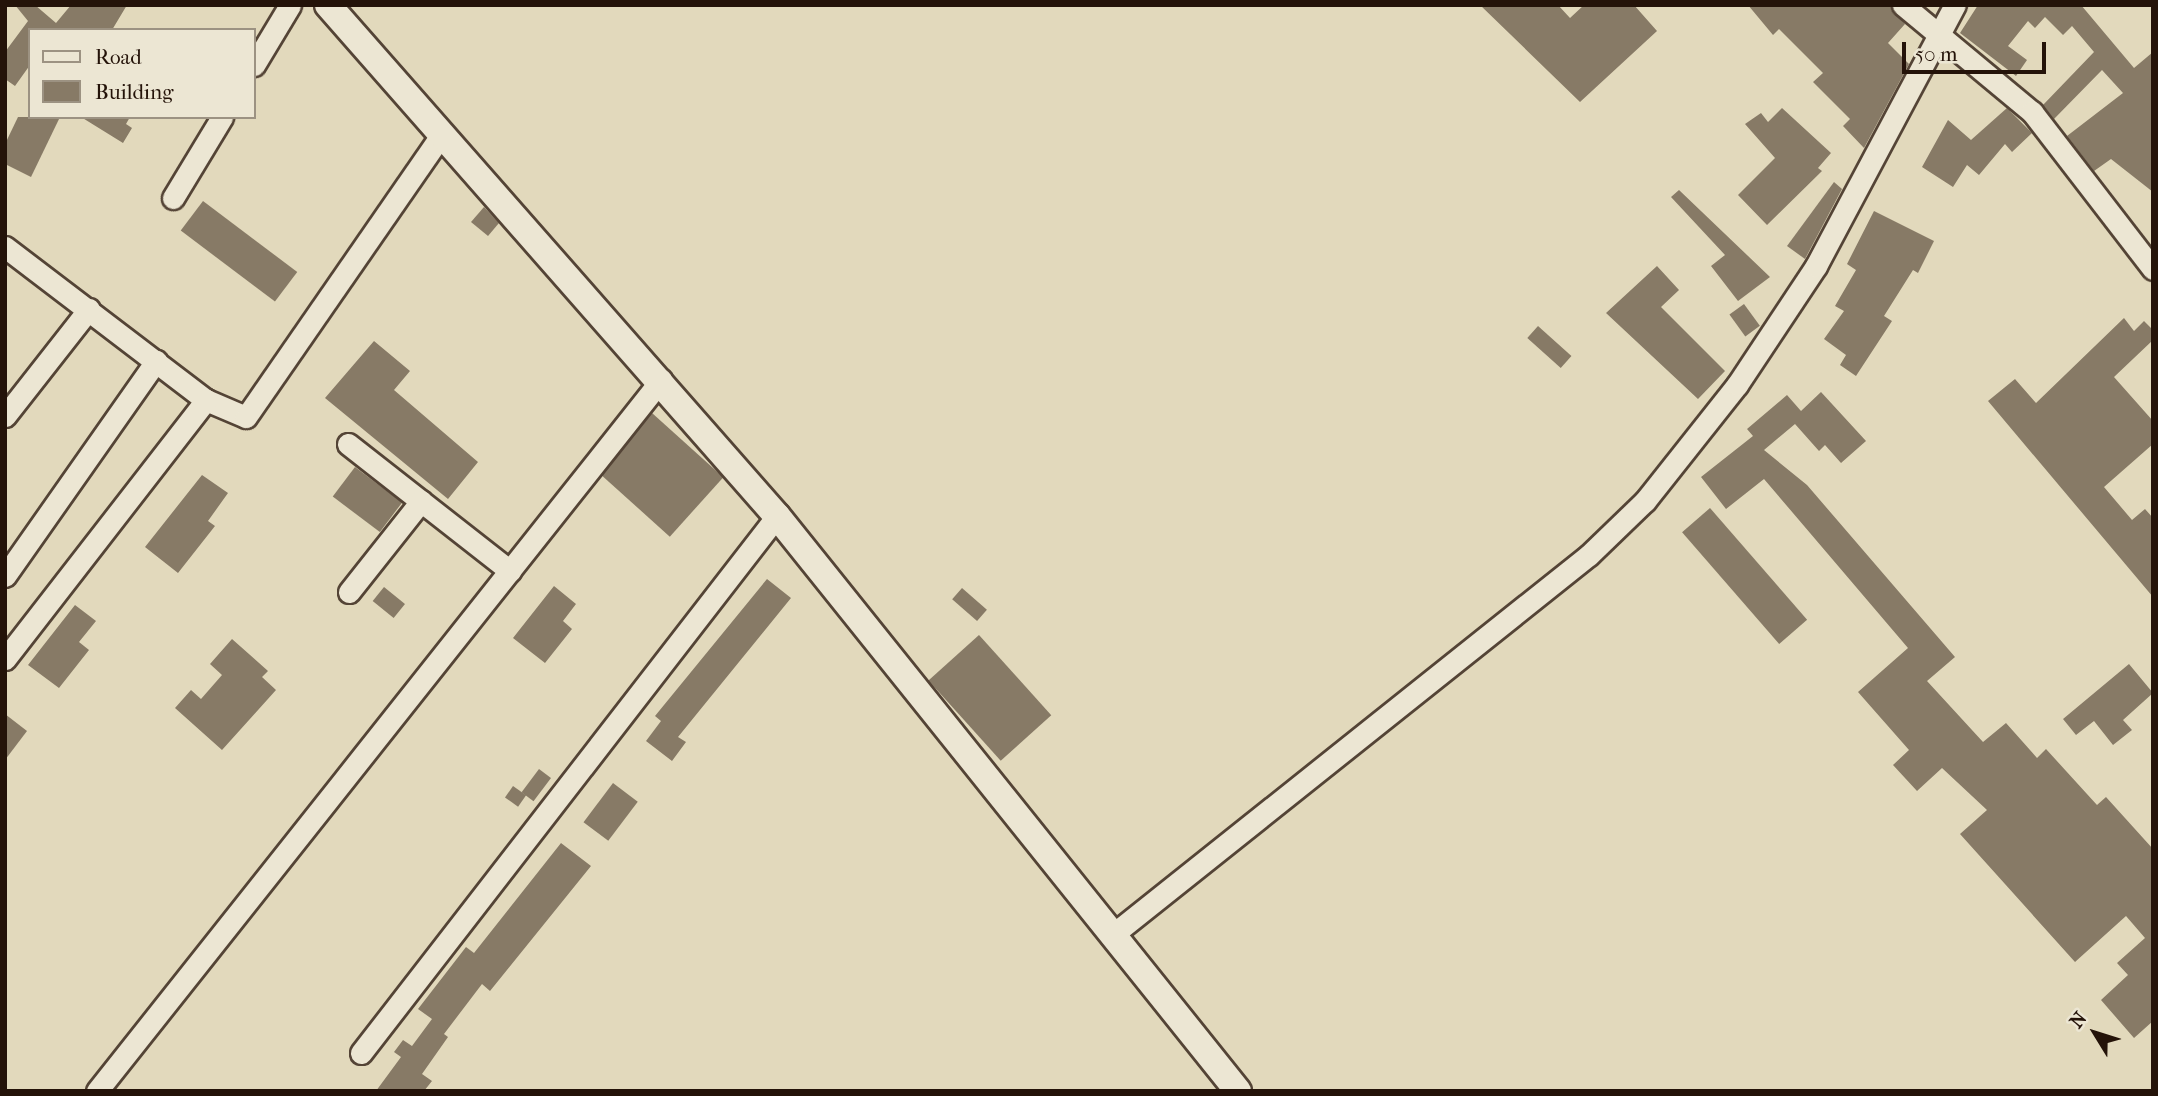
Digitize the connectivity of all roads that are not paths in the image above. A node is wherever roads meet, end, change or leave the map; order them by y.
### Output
1 (290, 5) edge
2 (328, 5) edge
3 (1903, 5) edge
4 (1955, 5) edge
5 (1939, 37) junction
6 (256, 62) edge
7 (221, 119) edge
8 (442, 134) junction
9 (173, 198) dead end
10 (5, 247) edge
11 (2153, 269) edge
12 (89, 309) junction
13 (156, 361) junction
14 (661, 380) junction
15 (206, 400) junction
16 (5, 416) edge
17 (348, 444) dead end
18 (421, 501) junction
19 (776, 516) junction
20 (510, 571) junction
21 (5, 576) edge
22 (349, 592) dead end
23 (5, 659) edge
24 (1111, 936) junction
25 (361, 1053) dead end
26 (97, 1091) edge
27 (1238, 1091) edge

1 - 6 street
2 - 8 street
3 - 5 street
4 - 5 street
5 - 11 street
5 - 24 street
7 - 9 street
8 - 14 street
8 - 15 street
10 - 12 street
12 - 13 street
12 - 16 street
13 - 15 street
13 - 21 street
14 - 19 street
14 - 20 street
15 - 23 street
17 - 18 street
18 - 20 street
18 - 22 street
19 - 24 street
19 - 25 street
20 - 26 street
24 - 27 street

